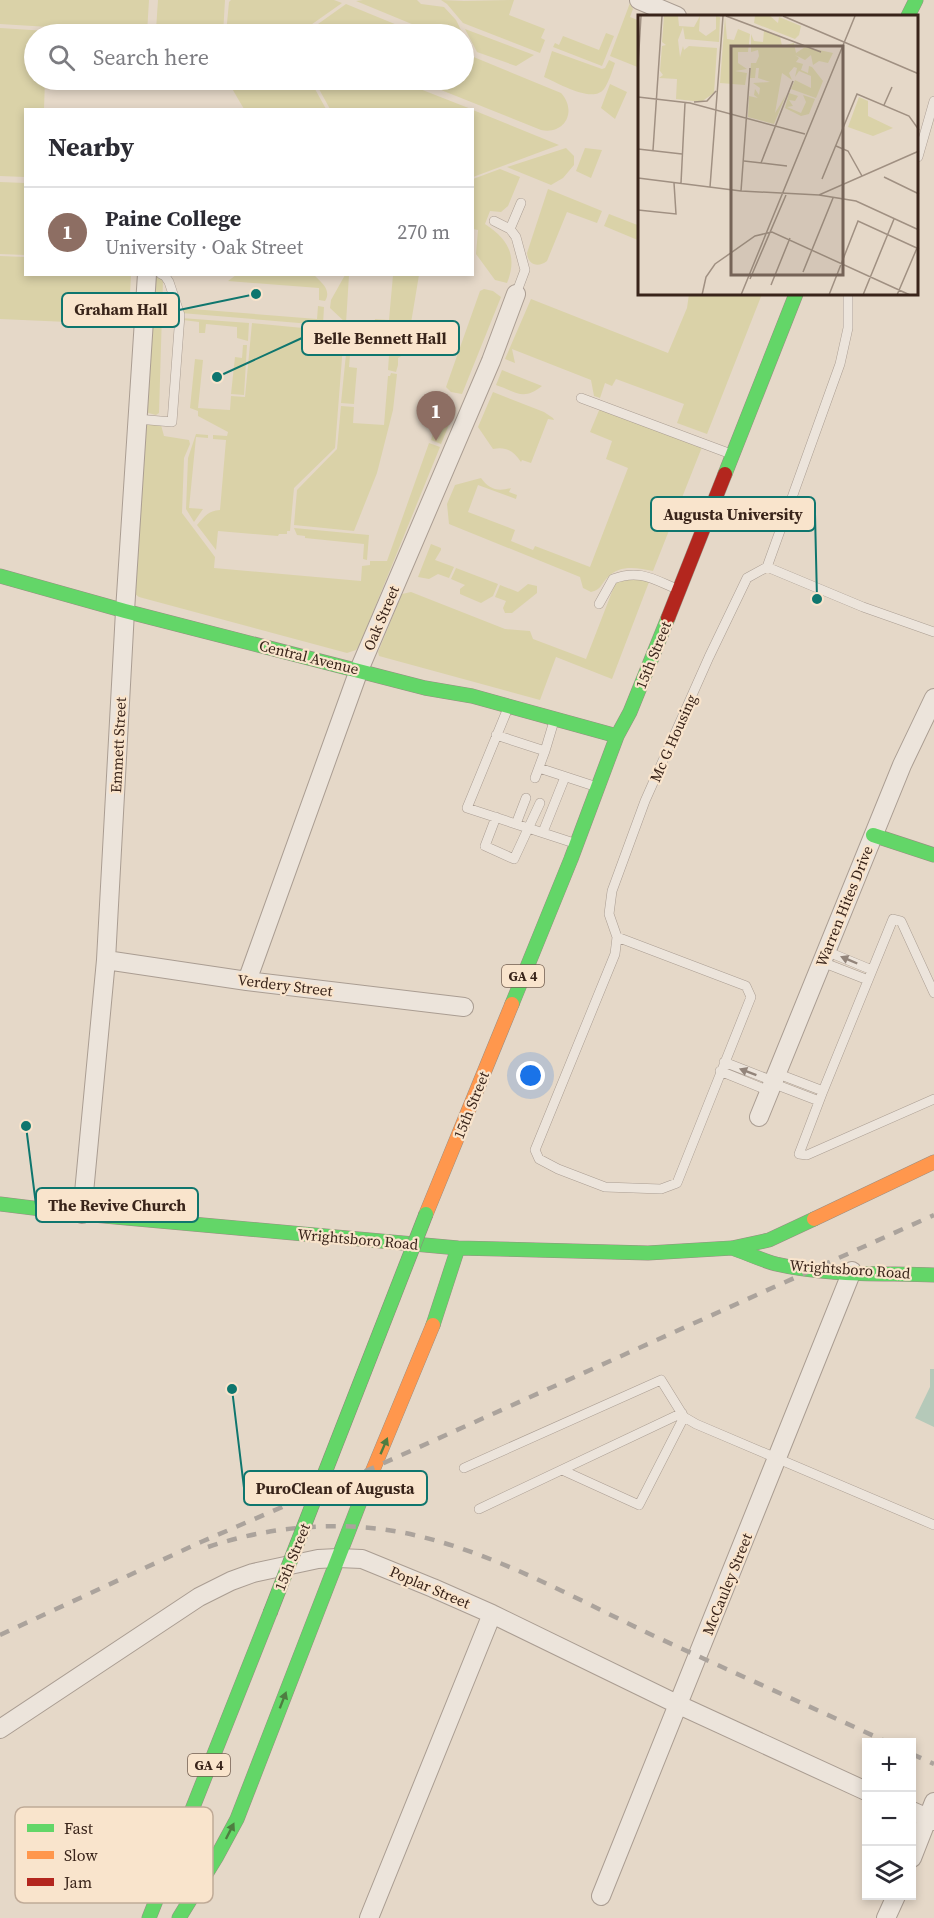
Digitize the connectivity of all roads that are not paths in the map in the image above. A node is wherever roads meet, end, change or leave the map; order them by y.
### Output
1 (639, 0) edge
2 (916, 0) edge
3 (675, 15) edge
4 (908, 15) edge
5 (934, 101) edge
6 (924, 136) junction
7 (934, 141) edge
8 (919, 154) edge
9 (521, 203) dead end
10 (494, 221) dead end
11 (510, 229) junction
12 (147, 276) edge
13 (165, 276) edge
14 (516, 294) joint
15 (795, 296) edge
16 (848, 296) edge
17 (582, 398) dead end
18 (137, 419) junction
19 (732, 454) junction
20 (767, 567) junction
21 (0, 576) edge
22 (679, 590) junction
23 (599, 604) dead end
24 (125, 611) junction
25 (934, 632) edge
26 (359, 670) junction
27 (934, 698) edge
28 (509, 705) junction
29 (555, 718) junction
30 (496, 735) junction
31 (617, 736) junction
32 (545, 751) junction
33 (539, 768) junction
34 (552, 772) junction
35 (565, 777) junction
36 (535, 778) dead end
37 (547, 783) dead end
38 (598, 787) junction
39 (526, 798) dead end
40 (540, 803) dead end
41 (496, 817) junction
42 (516, 824) junction
43 (527, 829) junction
44 (543, 832) junction
45 (873, 835) junction
46 (576, 843) junction
47 (934, 855) edge
48 (617, 937) junction
49 (824, 956) junction
50 (106, 960) junction
51 (872, 970) junction
52 (868, 980) junction
53 (247, 981) junction
54 (934, 993) edge
55 (464, 1007) dead end
56 (722, 1067) junction
57 (773, 1082) junction
58 (823, 1091) junction
59 (934, 1099) edge
60 (819, 1101) junction
61 (759, 1117) dead end
62 (934, 1162) edge
63 (0, 1204) edge
64 (82, 1214) junction
65 (458, 1248) junction
66 (732, 1248) junction
67 (852, 1271) junction
68 (934, 1275) edge
69 (683, 1415) junction
70 (778, 1458) junction
71 (465, 1468) dead end
72 (562, 1470) junction
73 (479, 1509) dead end
74 (934, 1525) edge
75 (338, 1558) junction
76 (492, 1614) junction
77 (679, 1705) junction
78 (0, 1729) edge
79 (862, 1789) edge
80 (193, 1807) edge
81 (927, 1813) edge
82 (916, 1846) edge
83 (213, 1863) edge
84 (600, 1896) dead end
85 (894, 1900) edge
86 (155, 1903) edge
87 (188, 1903) edge
88 (149, 1918) edge
89 (179, 1918) edge
90 (369, 1918) edge
91 (886, 1918) edge

1 - 3 street
2 - 4 main road
5 - 6 lane
6 - 7 lane
6 - 8 lane
9 - 11 lane
10 - 11 lane
11 - 14 lane
12 - 18 street, Emmett Street
13 - 18 lane
14 - 26 street, Oak Street
15 - 19 main road, 15th Street / GA 4
16 - 20 lane
17 - 19 lane
18 - 24 street, Emmett Street
19 - 22 main road, 15th Street / GA 4
20 - 25 lane
20 - 48 lane, Mc G Housing
21 - 24 main road, Central Avenue
22 - 23 lane
22 - 31 main road, 15th Street / GA 4
24 - 26 main road, Central Avenue
24 - 50 street, Emmett Street
26 - 28 main road, Central Avenue
26 - 53 street, Oak Street
27 - 45 street, Warren Hites Drive
28 - 29 main road, Central Avenue
28 - 30 lane
29 - 31 main road, Central Avenue
29 - 32 lane
30 - 32 lane
30 - 41 lane
31 - 38 main road, 15th Street / GA 4
32 - 33 lane
33 - 34 lane
33 - 36 lane
34 - 35 lane
34 - 37 lane
35 - 38 lane
35 - 44 lane
38 - 46 main road, 15th Street / GA 4
39 - 42 lane
40 - 43 lane
41 - 42 lane
41 - 43 lane
42 - 43 lane
43 - 44 lane
44 - 46 lane
45 - 47 main road
45 - 49 street, Warren Hites Drive
46 - 80 main road, 15th Street / GA 4, bridge
48 - 56 lane
48 - 56 lane
51 -> 49 lane
49 - 52 lane
49 - 57 street, Warren Hites Drive
50 - 53 street, Verdery Street
50 - 64 street, Emmett Street
51 - 52 lane
51 - 54 lane
52 - 58 lane
53 - 55 street, Verdery Street
56 - 57 lane
57 - 58 lane
57 - 60 lane
57 - 61 street, Warren Hites Drive
58 - 60 lane
59 - 60 lane
62 - 66 main road
63 - 64 main road, Wrightsboro Road
64 - 65 main road, Wrightsboro Road
65 - 66 main road, Wrightsboro Road
75 -> 65 main road
66 - 67 main road, Wrightsboro Road
67 - 68 main road, Wrightsboro Road
67 - 70 street, McCauley Street
69 - 70 lane
69 - 71 lane
69 - 72 lane
69 - 72 lane
70 - 74 lane
70 - 77 street, McCauley Street
72 - 73 lane
75 - 76 street, Poplar Street
75 - 78 street, Poplar Street
83 -> 75 main road
76 - 77 street, Poplar Street
76 - 90 street
77 - 79 street, Poplar Street
77 - 84 street, McCauley Street
81 - 82 street
85 - 91 street
86 - 88 main road, 15th Street / GA 4, bridge
89 -> 87 main road

